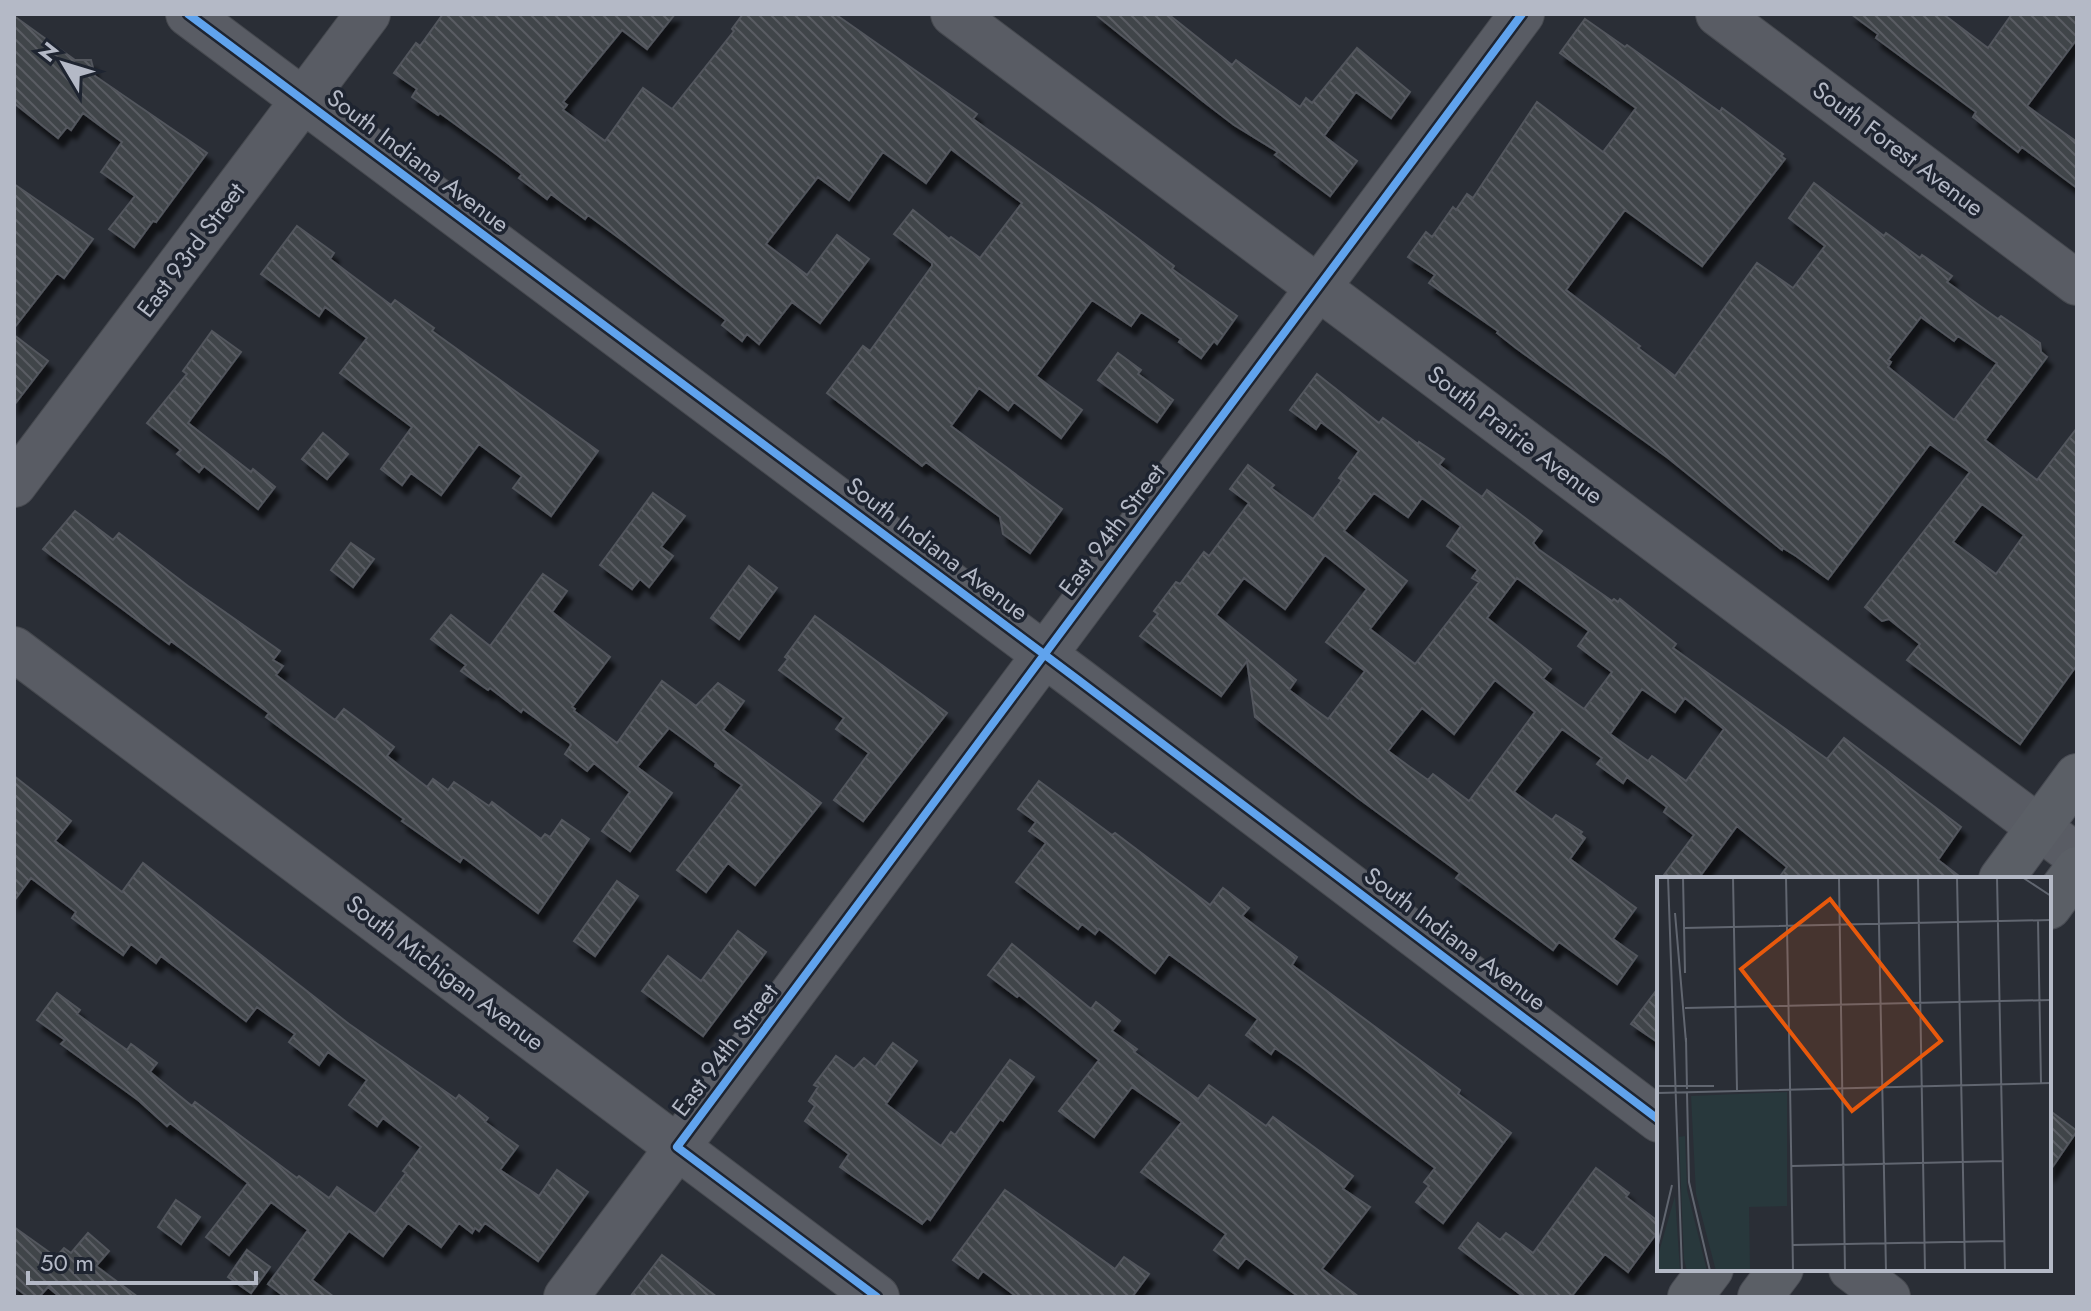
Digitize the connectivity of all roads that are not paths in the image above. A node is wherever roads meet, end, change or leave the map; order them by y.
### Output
1 (188, 14) edge
2 (368, 14) edge
3 (953, 14) edge
4 (1522, 14) edge
5 (1718, 14) edge
6 (303, 100) junction
7 (2077, 283) edge
8 (1318, 288) junction
9 (14, 485) edge
10 (14, 649) edge
11 (1044, 654) junction
12 (2077, 776) edge
13 (2039, 827) junction
14 (2077, 856) edge
15 (2077, 869) edge
16 (2002, 877) edge
17 (2051, 904) edge
18 (1657, 1118) edge
19 (677, 1147) junction
20 (1710, 1271) edge
21 (1780, 1271) edge
22 (1854, 1271) edge
23 (566, 1297) edge
24 (877, 1297) edge
25 (1690, 1297) edge
26 (1760, 1297) edge
27 (1888, 1297) edge

1 - 6 street, South Indiana Avenue
2 - 6 street, East 93rd Street
3 - 8 street, South Prairie Avenue
4 - 8 street, East 94th Street
5 - 7 street, South Forest Avenue
6 - 9 street, East 93rd Street
6 - 11 street, South Indiana Avenue
8 - 11 street, East 94th Street
8 - 13 street, South Prairie Avenue
10 - 19 street, South Michigan Avenue
11 - 18 street, South Indiana Avenue
11 - 19 street, East 94th Street
12 - 13 main road
13 - 14 street, South Prairie Avenue
13 - 16 main road
15 - 17 main road
19 - 23 street, East 94th Street
19 - 24 street, South Michigan Avenue
20 - 25 main road
21 - 26 main road
22 - 27 street

